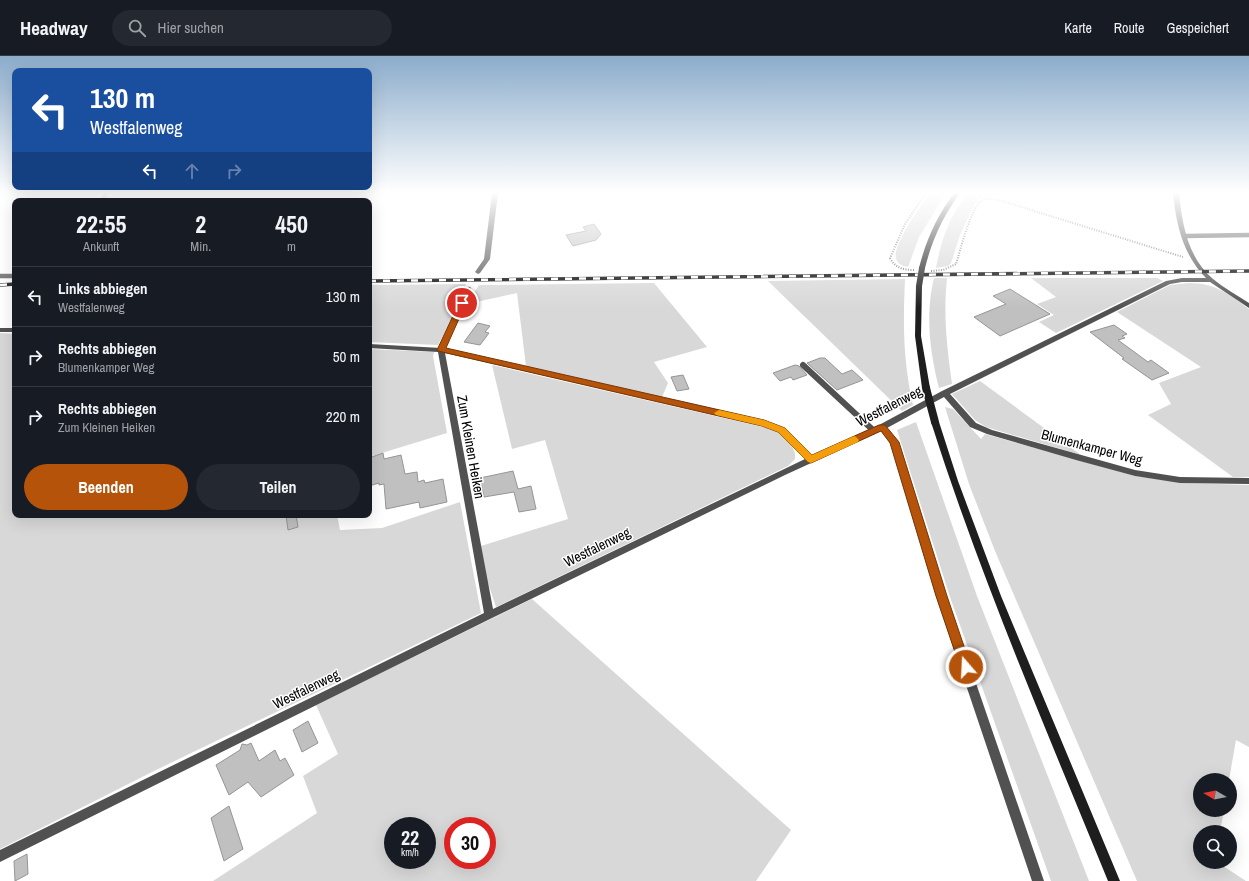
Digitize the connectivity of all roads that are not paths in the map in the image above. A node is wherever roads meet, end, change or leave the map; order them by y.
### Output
1 (490, 232) edge
2 (933, 232) edge
3 (1183, 232) edge
4 (1249, 235) edge
5 (1184, 236) junction
6 (478, 272) dead end
7 (0, 276) edge
8 (12, 276) edge
9 (1211, 280) junction
10 (469, 289) dead end
11 (1249, 306) edge
12 (0, 330) edge
13 (12, 330) edge
14 (372, 346) edge
15 (441, 350) junction
16 (803, 366) dead end
17 (945, 393) junction
18 (878, 429) junction
19 (811, 460) junction
20 (1249, 481) edge
21 (489, 615) junction
22 (0, 856) edge
23 (1038, 881) edge
24 (1114, 881) edge

1 - 6 street
2 - 24 main road, bridge
3 - 5 street
4 - 5 lane
5 - 9 street
7 - 8 lane
9 - 11 street
9 - 17 street, Westfalenweg
10 - 15 lane
12 - 13 street
14 - 15 street
15 - 19 street
15 - 21 street, Zum Kleinen Heiken
16 - 18 lane
17 - 18 street, Westfalenweg
17 - 20 street, Blumenkamper Weg
18 - 19 street, Westfalenweg
18 - 23 street
19 - 21 street, Westfalenweg
21 - 22 street, Westfalenweg

